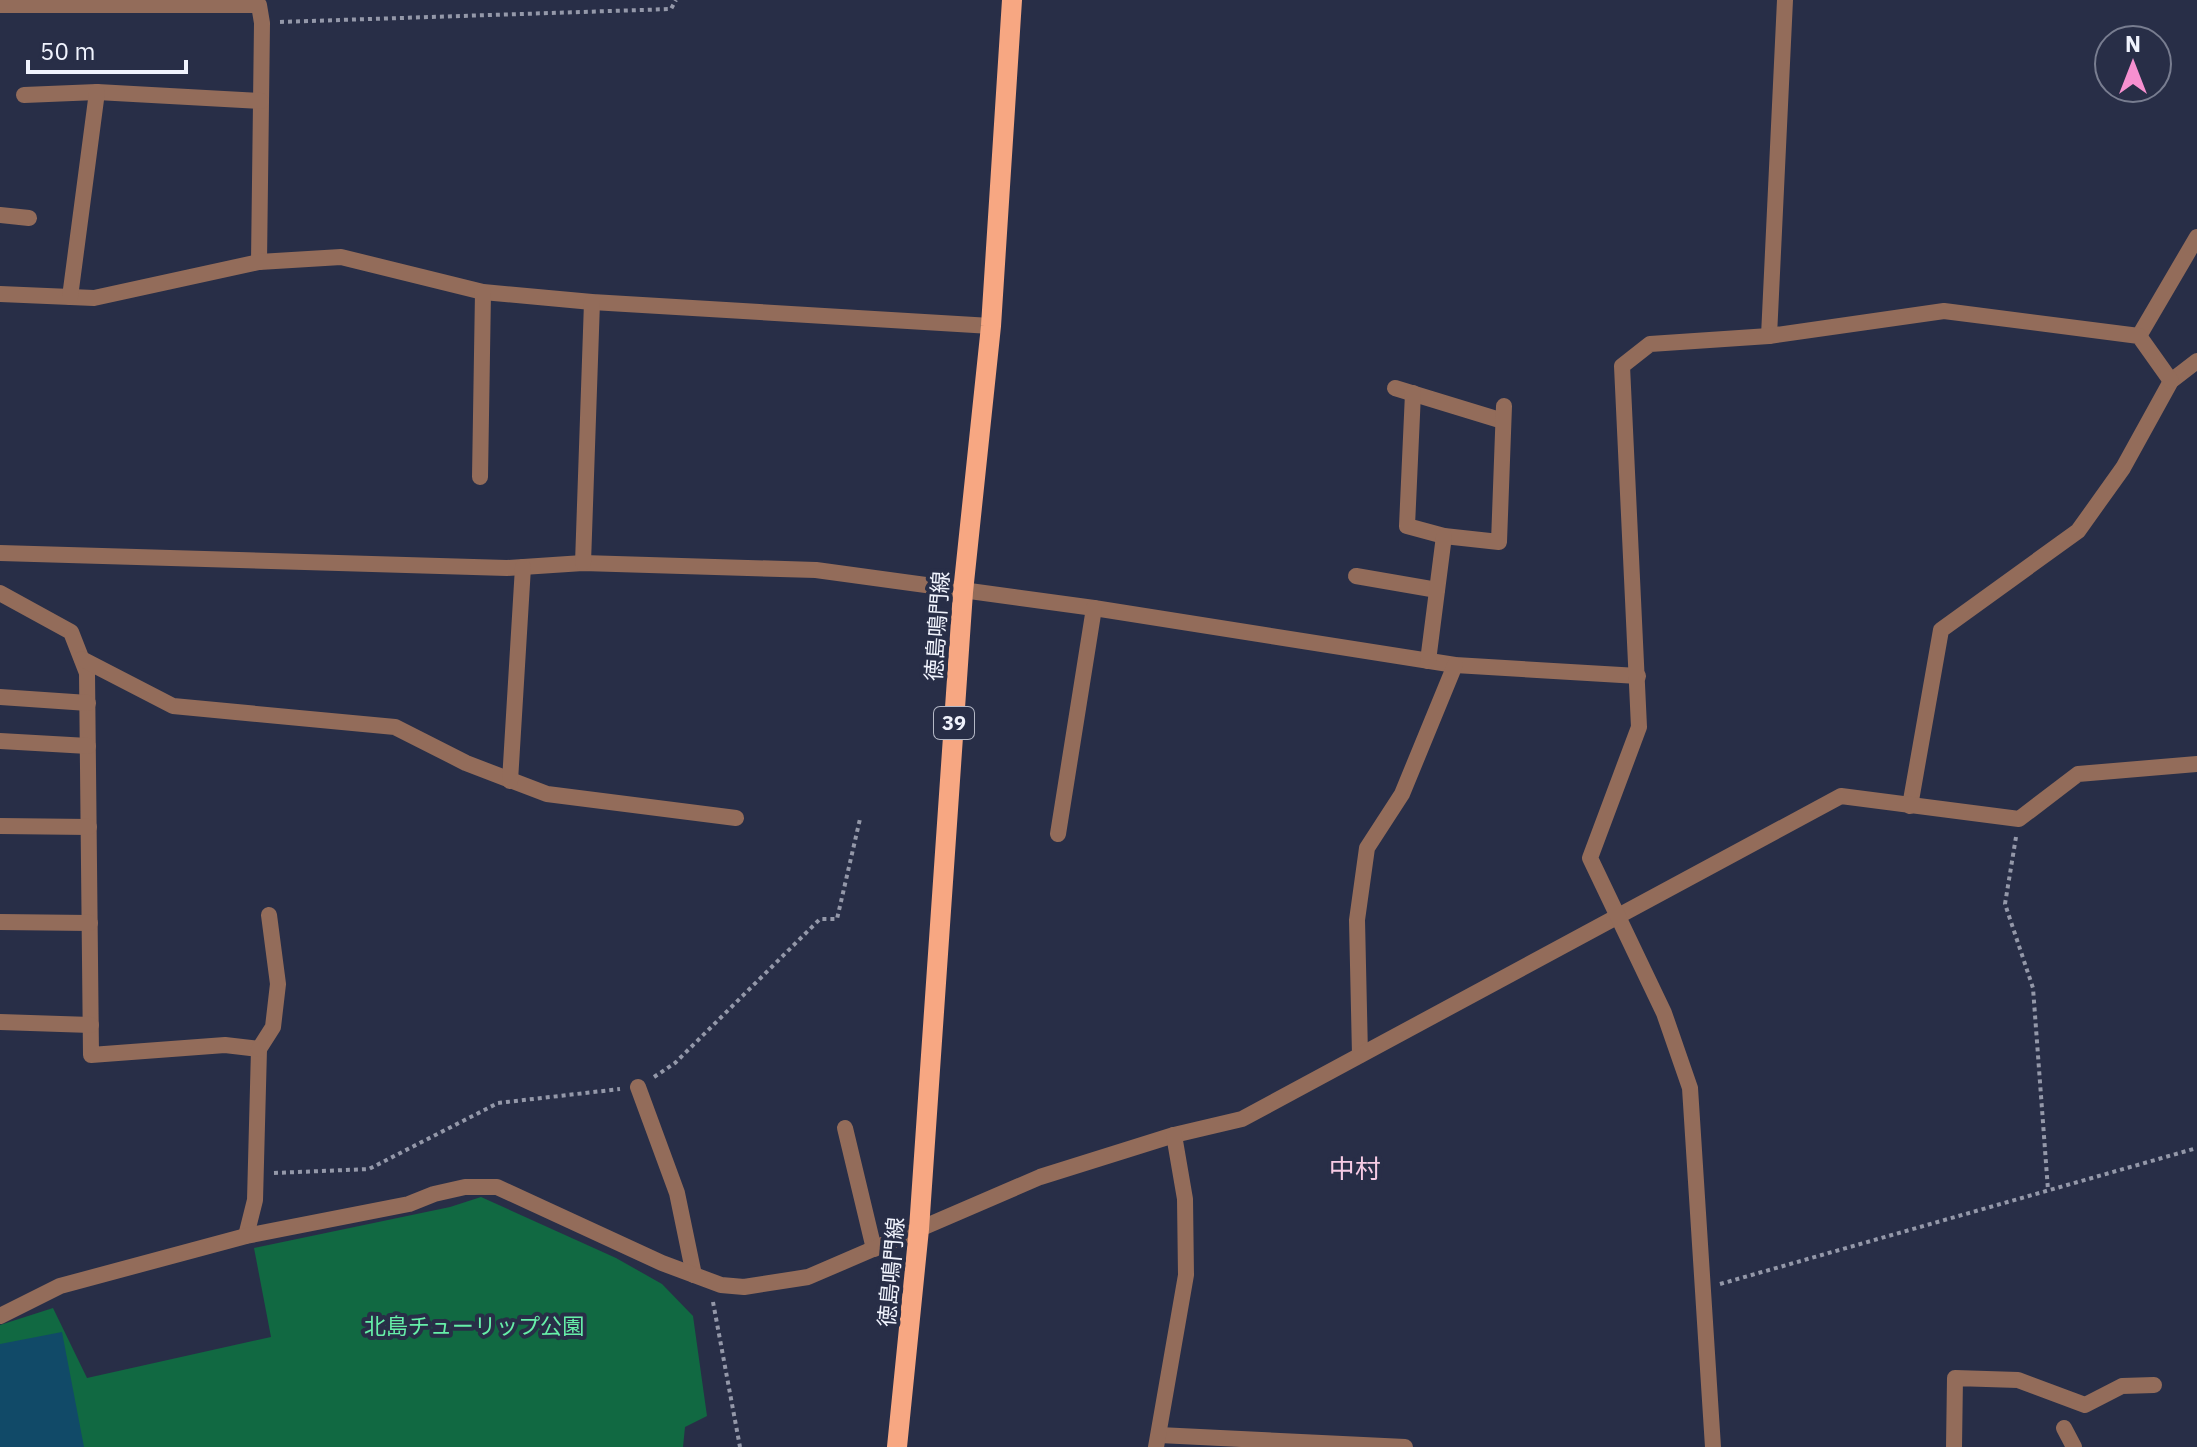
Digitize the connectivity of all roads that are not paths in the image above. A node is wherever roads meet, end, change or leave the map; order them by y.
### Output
1 (1012, 0) edge
2 (1785, 0) edge
3 (0, 5) edge
4 (97, 92) junction
5 (24, 95) dead end
6 (261, 101) junction
7 (0, 215) edge
8 (29, 218) dead end
9 (2197, 237) edge
10 (259, 262) junction
11 (483, 292) junction
12 (0, 294) edge
13 (70, 297) junction
14 (592, 302) junction
15 (991, 326) junction
16 (1769, 336) junction
17 (2139, 336) junction
18 (2197, 361) edge
19 (2171, 381) junction
20 (1395, 388) dead end
21 (1413, 393) junction
22 (480, 477) dead end
23 (1444, 536) junction
24 (0, 553) edge
25 (583, 563) junction
26 (523, 567) junction
27 (1356, 576) dead end
28 (1437, 590) junction
29 (963, 592) junction
30 (0, 593) edge
31 (1094, 608) junction
32 (82, 659) junction
33 (1428, 661) junction
34 (1455, 665) junction
35 (1638, 676) junction
36 (0, 697) edge
37 (88, 703) junction
38 (0, 741) edge
39 (88, 746) junction
40 (2197, 764) edge
41 (510, 781) junction
42 (1910, 806) junction
43 (736, 818) dead end
44 (0, 826) edge
45 (89, 827) junction
46 (1058, 834) dead end
47 (269, 915) dead end
48 (1618, 916) junction
49 (0, 922) edge
50 (90, 923) junction
51 (0, 1022) edge
52 (91, 1025) junction
53 (259, 1049) junction
54 (1360, 1055) junction
55 (638, 1087) road end
56 (845, 1128) dead end
57 (1174, 1135) junction
58 (919, 1229) junction
59 (246, 1236) junction
60 (874, 1249) junction
61 (701, 1278) junction
62 (0, 1316) edge
63 (2154, 1385) dead end
64 (2064, 1428) dead end
65 (1158, 1441) edge
66 (897, 1447) edge
67 (1405, 1447) edge
68 (1713, 1447) edge
69 (1954, 1447) edge
70 (2074, 1447) edge

1 - 15 main road, 徳島鳴門線 / 39
2 - 16 street
3 - 6 street
4 - 5 street
4 - 6 street
4 - 13 street
6 - 10 street
7 - 8 street
9 - 17 street
10 - 11 street
10 - 13 street
11 - 14 street
11 - 22 street
12 - 13 street
14 - 15 street
14 - 25 street
15 - 29 main road, 徳島鳴門線 / 39
16 - 17 street
16 - 35 street
17 - 19 street
18 - 19 street
19 - 42 street
20 - 21 street
21 - 23 street
21 - 23 street
23 - 28 street
24 - 26 street
25 - 26 street
25 - 29 street
26 - 41 street
27 - 28 street
28 - 33 street
29 - 31 street
29 - 58 main road, 徳島鳴門線 / 39
30 - 32 street
31 - 33 street
31 - 46 street
32 - 37 street
32 - 41 street
33 - 34 street
34 - 35 street
34 - 54 street
35 - 48 street
36 - 37 street
37 - 39 street
38 - 39 street
39 - 45 street
40 - 42 street
41 - 43 street
42 - 48 street
44 - 45 street
45 - 50 street
47 - 53 street
48 - 54 street
48 - 68 street
49 - 50 street
50 - 52 street
51 - 52 street
52 - 53 street
53 - 59 street
54 - 57 street
55 - 61 street
56 - 60 street
57 - 58 street
57 - 65 street
58 - 60 street
58 - 66 main road, 徳島鳴門線 / 39
59 - 61 street
59 - 62 street
60 - 61 street
63 - 69 street
64 - 70 street
65 - 67 street

